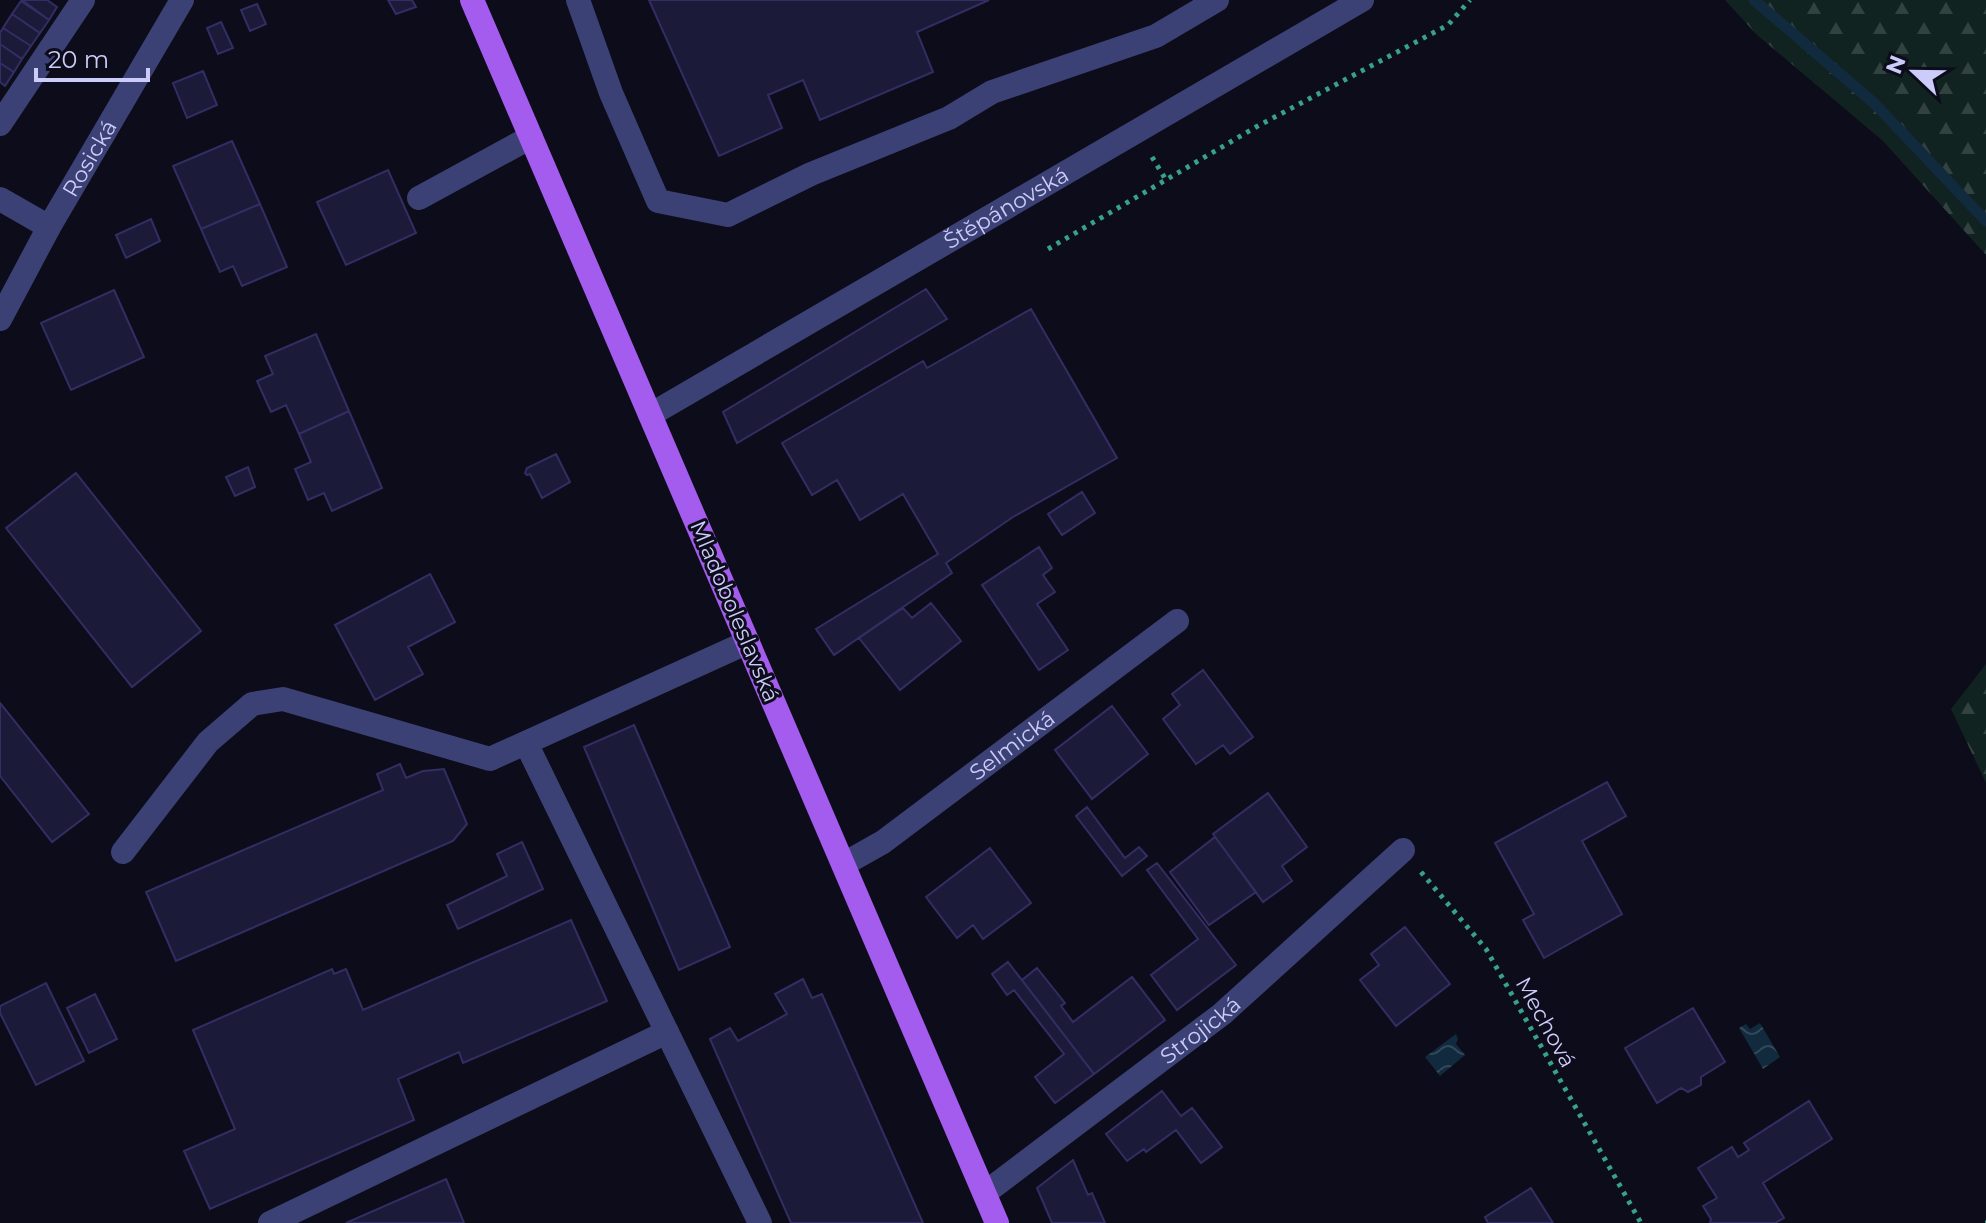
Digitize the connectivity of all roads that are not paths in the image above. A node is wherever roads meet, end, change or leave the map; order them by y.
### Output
1 (83, 0) edge
2 (182, 0) edge
3 (472, 0) edge
4 (578, 0) edge
5 (1217, 0) edge
6 (1362, 0) edge
7 (0, 124) edge
8 (531, 137) junction
9 (419, 198) dead end
10 (0, 199) edge
11 (49, 227) junction
12 (0, 319) edge
13 (650, 415) junction
14 (1177, 621) dead end
15 (748, 642) junction
16 (526, 743) junction
17 (1403, 850) road end
18 (123, 852) dead end
19 (844, 864) junction
20 (667, 1032) junction
21 (985, 1193) junction
22 (270, 1223) edge
23 (760, 1223) edge
24 (997, 1223) edge

1 - 7 street
2 - 11 street, Rosická
3 - 8 main road, Mladoboleslavská
4 - 5 street
6 - 13 street, Štěpánovská
8 - 9 street
8 - 13 main road, Mladoboleslavská
10 - 11 street
11 - 12 street, Rosická
13 - 15 main road, Mladoboleslavská
14 - 19 street, Selmická
15 - 16 street
15 - 19 main road, Mladoboleslavská
16 - 18 street
16 - 20 street
17 - 21 street, Strojická
19 - 21 main road, Mladoboleslavská
20 - 22 street
20 - 23 street
21 - 24 main road, Mladoboleslavská

